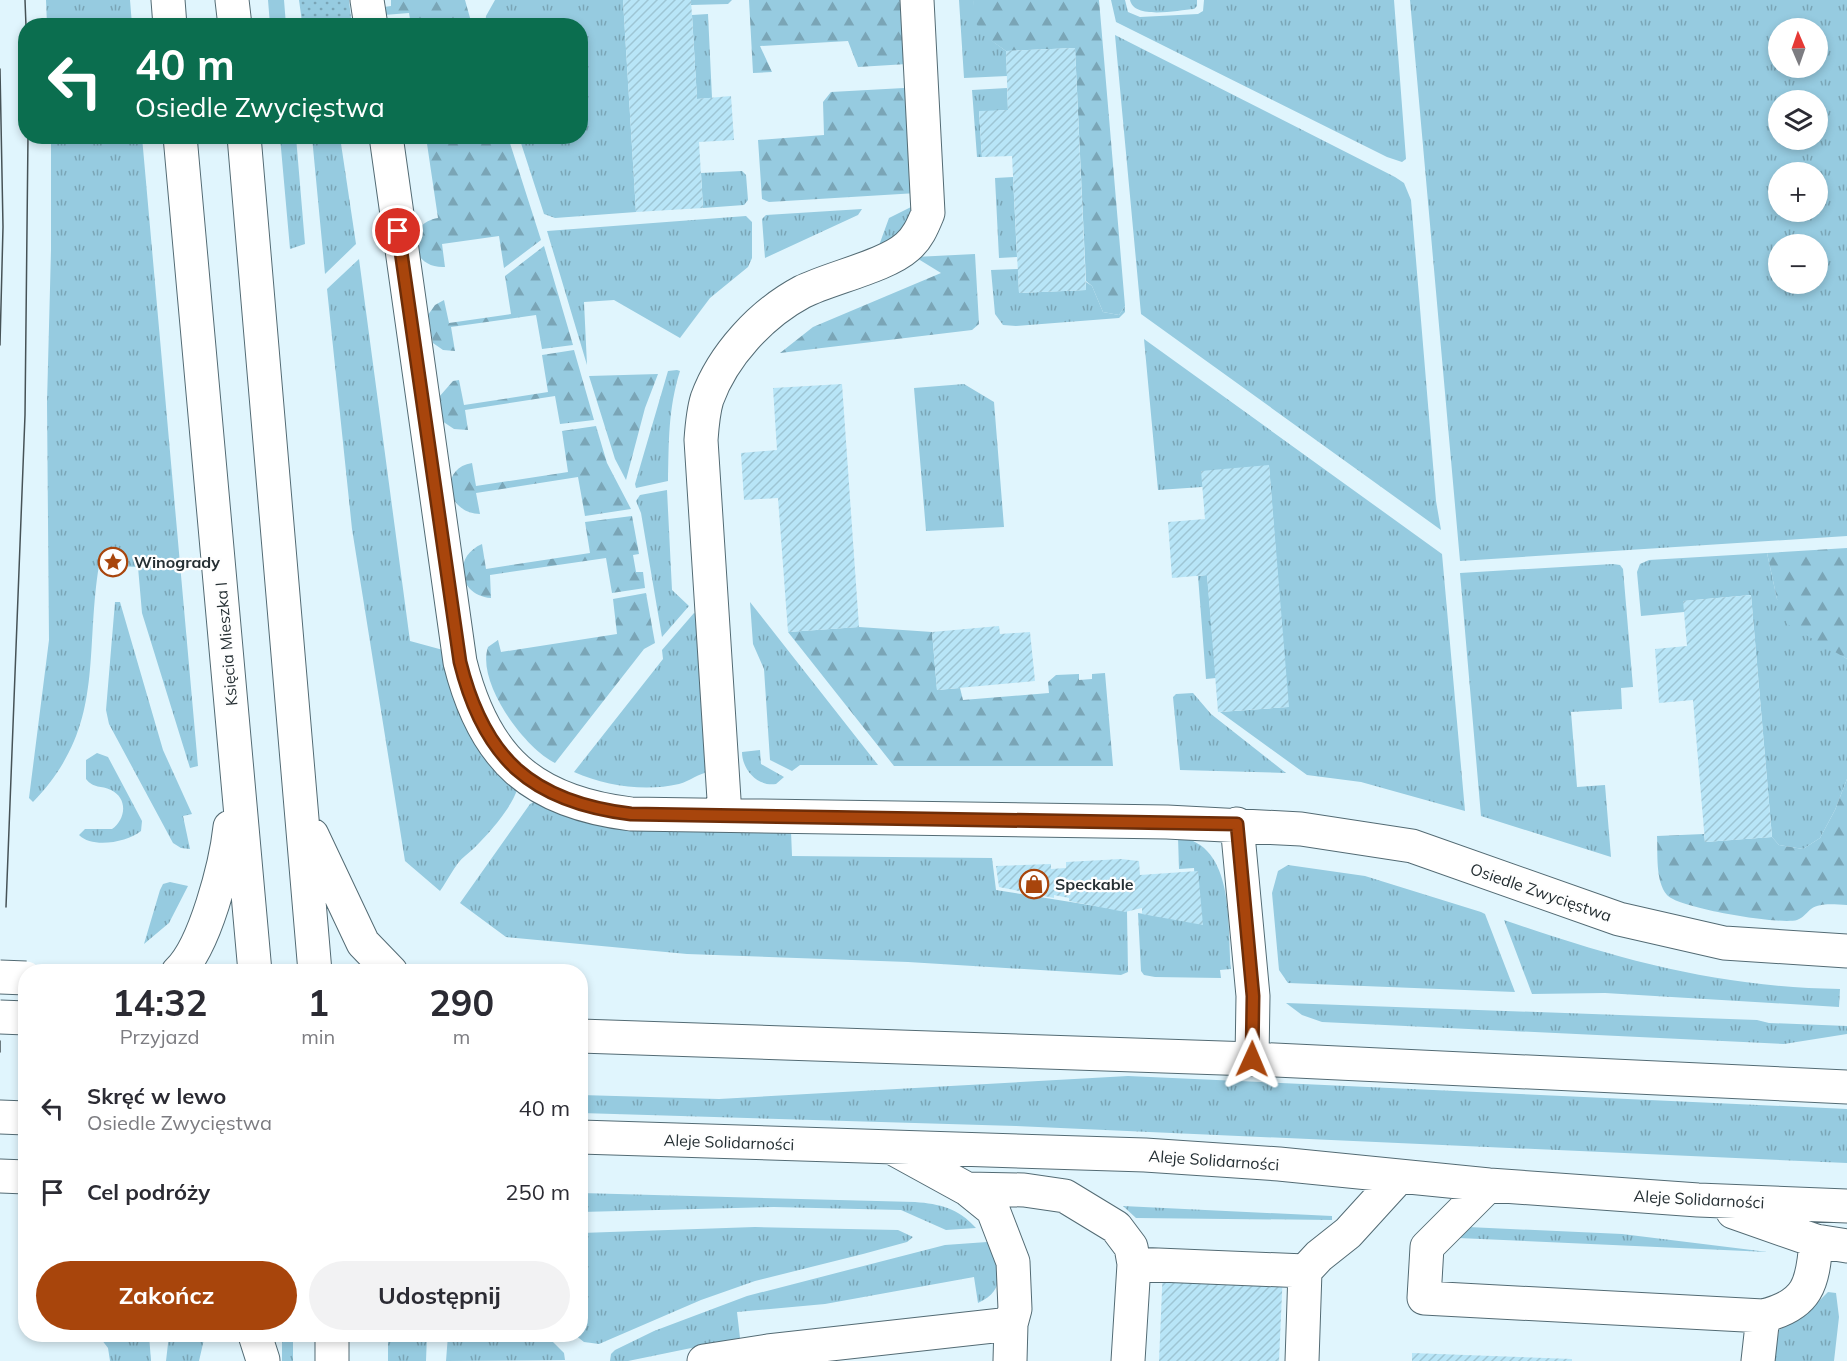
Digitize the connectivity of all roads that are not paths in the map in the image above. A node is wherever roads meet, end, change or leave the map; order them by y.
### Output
1 (168, 0) edge
2 (232, 0) edge
3 (367, 0) edge
4 (917, 0) edge
5 (169, 18) edge
6 (234, 18) edge
7 (369, 18) edge
8 (181, 144) edge
9 (245, 144) edge
10 (387, 144) edge
11 (237, 769) junction
12 (725, 815) junction
13 (303, 816) junction
14 (1237, 824) junction
15 (1847, 951) edge
16 (183, 964) edge
17 (254, 964) edge
18 (314, 964) edge
19 (383, 964) edge
20 (0, 977) edge
21 (18, 978) edge
22 (0, 1017) edge
23 (18, 1018) edge
24 (588, 1036) edge
25 (1252, 1059) junction
26 (1847, 1087) edge
27 (0, 1117) edge
28 (18, 1118) edge
29 (588, 1137) edge
30 (892, 1147) junction
31 (0, 1176) edge
32 (18, 1177) edge
33 (1399, 1177) junction
34 (1488, 1185) junction
35 (967, 1190) junction
36 (1698, 1200) junction
37 (1847, 1206) edge
38 (1831, 1243) edge
39 (1134, 1264) junction
40 (1305, 1271) junction
41 (1763, 1316) junction
42 (1011, 1324) junction
43 (741, 1358) edge
44 (704, 1361) edge
45 (1010, 1361) edge
46 (1128, 1361) edge
47 (1302, 1361) edge
48 (1758, 1361) edge

1 - 5 street
2 - 6 street
3 - 7 street
4 - 12 street
8 - 11 street, Księcia Mieszka I
9 - 13 street
10 - 12 street, Osiedle Zwycięstwa
11 - 16 street
11 - 17 street, Księcia Mieszka I
12 - 14 street, Osiedle Zwycięstwa
13 - 18 street
13 - 19 street
14 - 15 street, Osiedle Zwycięstwa
14 - 25 street
20 - 21 street, bridge
22 - 23 street, bridge
24 - 25 street
25 - 26 street
27 - 28 street
29 - 30 street, Aleje Solidarności
30 - 33 street, Aleje Solidarności
30 - 35 street
31 - 32 street
33 - 34 street, Aleje Solidarności
33 - 40 street
34 - 36 street, Aleje Solidarności
34 - 41 street
35 - 39 street
35 - 42 street
36 - 37 street, Aleje Solidarności
36 - 38 street
38 - 41 street
39 - 40 street
39 - 46 street
40 - 47 street
41 - 48 street
42 - 43 street
42 - 45 street
43 - 44 street

